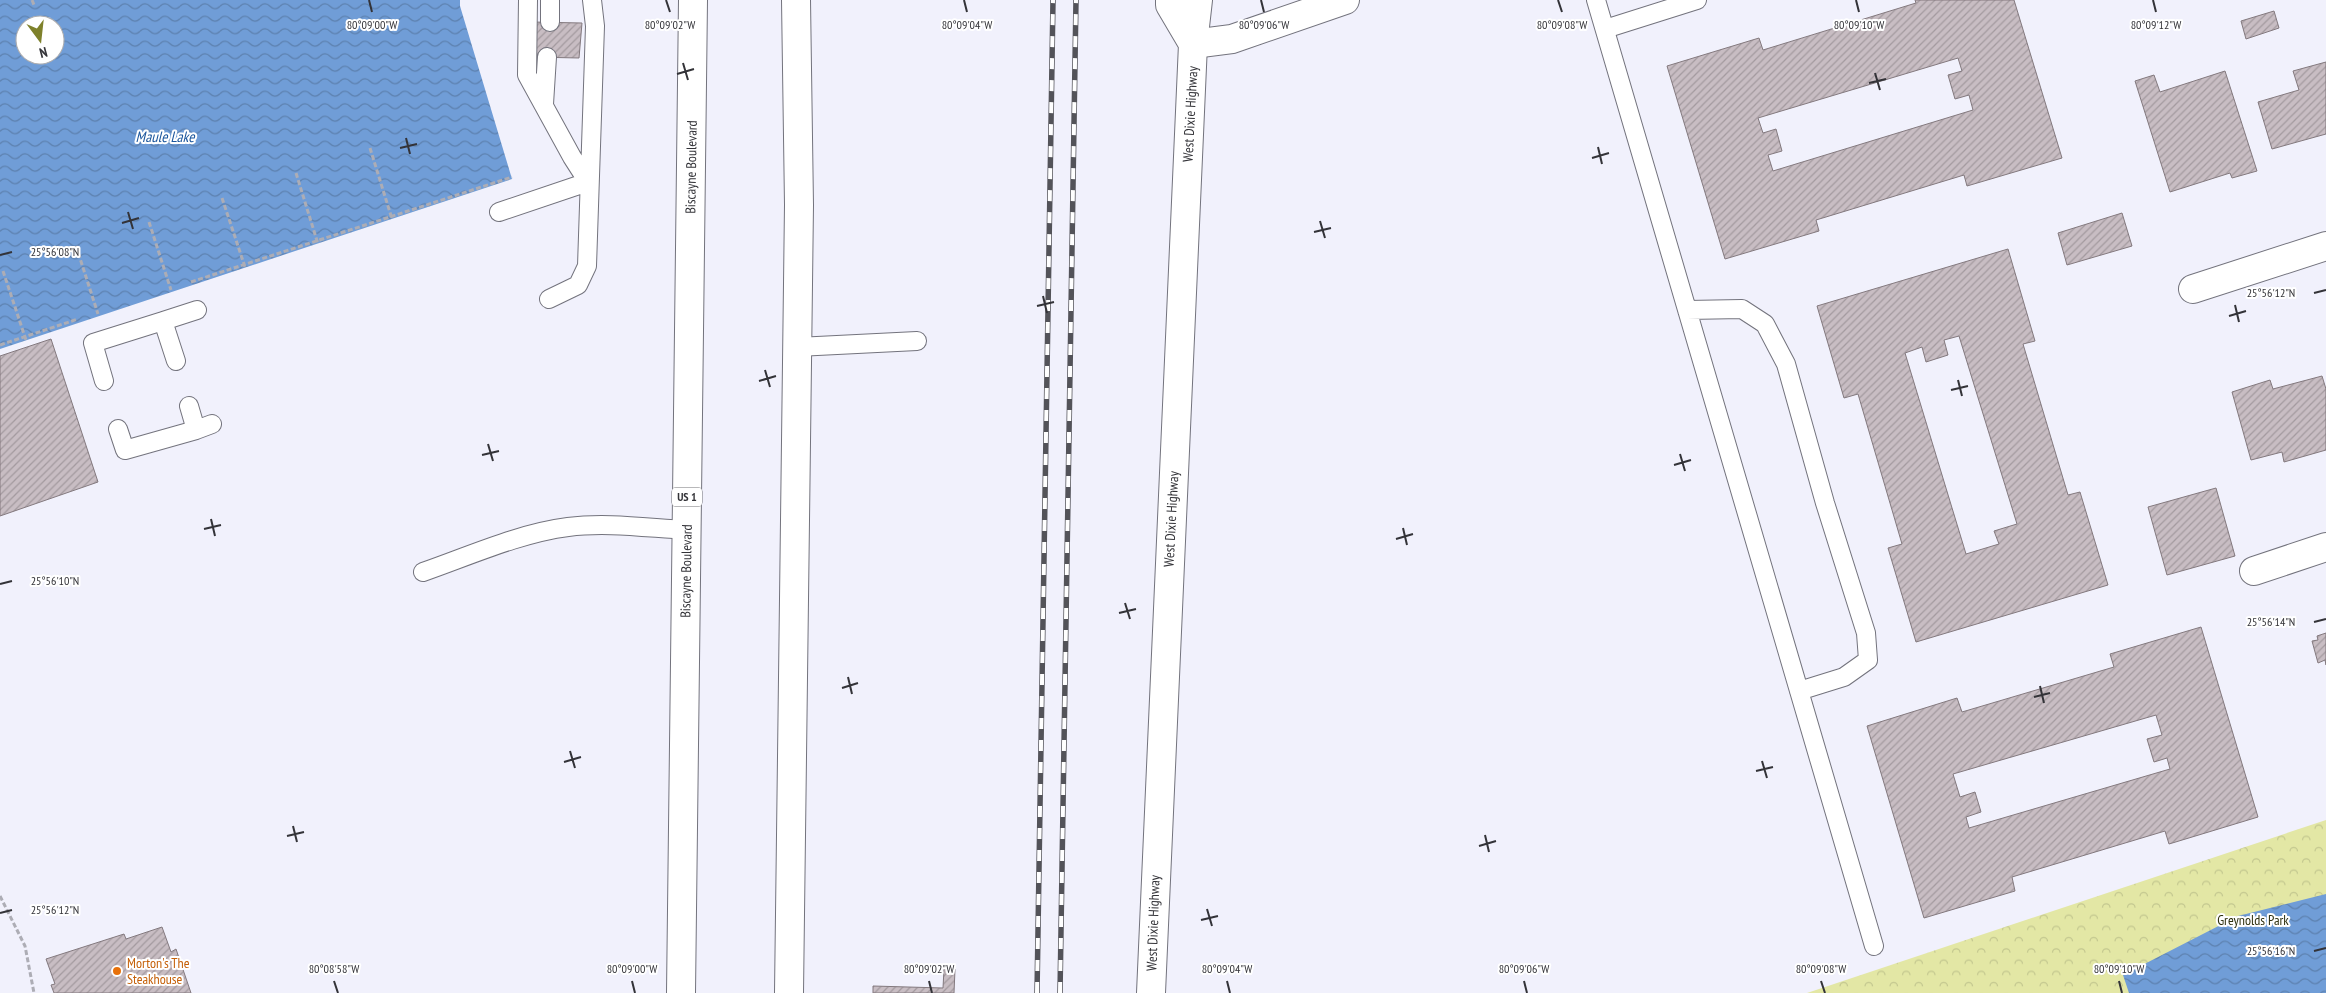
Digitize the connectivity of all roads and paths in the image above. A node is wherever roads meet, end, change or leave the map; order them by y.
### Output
1 (32, 0) edge
2 (528, 0) edge
3 (550, 0) edge
4 (592, 0) edge
5 (693, 0) edge
6 (796, 0) edge
7 (1170, 0) edge
8 (1198, 0) edge
9 (1345, 0) edge
10 (1596, 0) edge
11 (1697, 0) edge
12 (34, 5) dead end
13 (550, 22) dead end
14 (1605, 29) junction
15 (1193, 44) junction
16 (547, 58) dead end
17 (544, 104) junction
18 (370, 148) dead end
19 (296, 173) dead end
20 (512, 176) dead end
21 (588, 182) junction
22 (222, 198) dead end
23 (499, 212) dead end
24 (391, 218) junction
25 (149, 222) dead end
26 (318, 242) junction
27 (76, 246) dead end
28 (2326, 246) edge
29 (245, 266) junction
30 (3, 271) dead end
31 (190, 282) dead end
32 (2193, 289) dead end
33 (162, 291) dead end
34 (548, 299) dead end
35 (107, 309) dead end
36 (197, 310) dead end
37 (1687, 310) junction
38 (98, 314) junction
39 (89, 315) dead end
40 (80, 318) dead end
41 (163, 322) junction
42 (25, 338) junction
43 (917, 341) dead end
44 (0, 345) edge
45 (798, 347) junction
46 (176, 361) dead end
47 (104, 381) dead end
48 (189, 406) dead end
49 (118, 429) dead end
50 (686, 530) junction
51 (2326, 546) edge
52 (2254, 571) dead end
53 (422, 572) dead end
54 (1799, 690) junction
55 (0, 896) edge
56 (1874, 946) dead end
57 (34, 993) edge
58 (681, 993) edge
59 (789, 993) edge
60 (1151, 993) edge

1 - 12 path
2 - 17 lane
3 - 13 lane
4 - 21 lane
5 - 50 main road, Biscayne Boulevard / US 1
6 - 45 main road
7 - 15 main road
8 - 15 main road, West Dixie Highway
9 - 15 main road
10 - 14 lane
11 - 14 lane
14 - 37 lane
15 - 60 main road, West Dixie Highway
16 - 17 lane
17 - 21 lane
18 - 24 path
19 - 26 path
20 - 24 path
21 - 23 lane
21 - 34 lane
22 - 29 path
24 - 26 path
25 - 33 path
26 - 29 path
27 - 38 path
28 - 32 main road
29 - 31 path
30 - 42 path
35 - 38 path
36 - 41 lane
37 - 54 lane
37 - 54 lane
38 - 39 path
40 - 42 path
41 - 46 lane
41 - 47 lane
42 - 44 path
43 - 45 lane
45 - 59 main road
48 - 49 lane
50 - 53 lane
50 - 58 main road, Biscayne Boulevard / US 1
51 - 52 main road
54 - 56 lane
55 - 57 path

